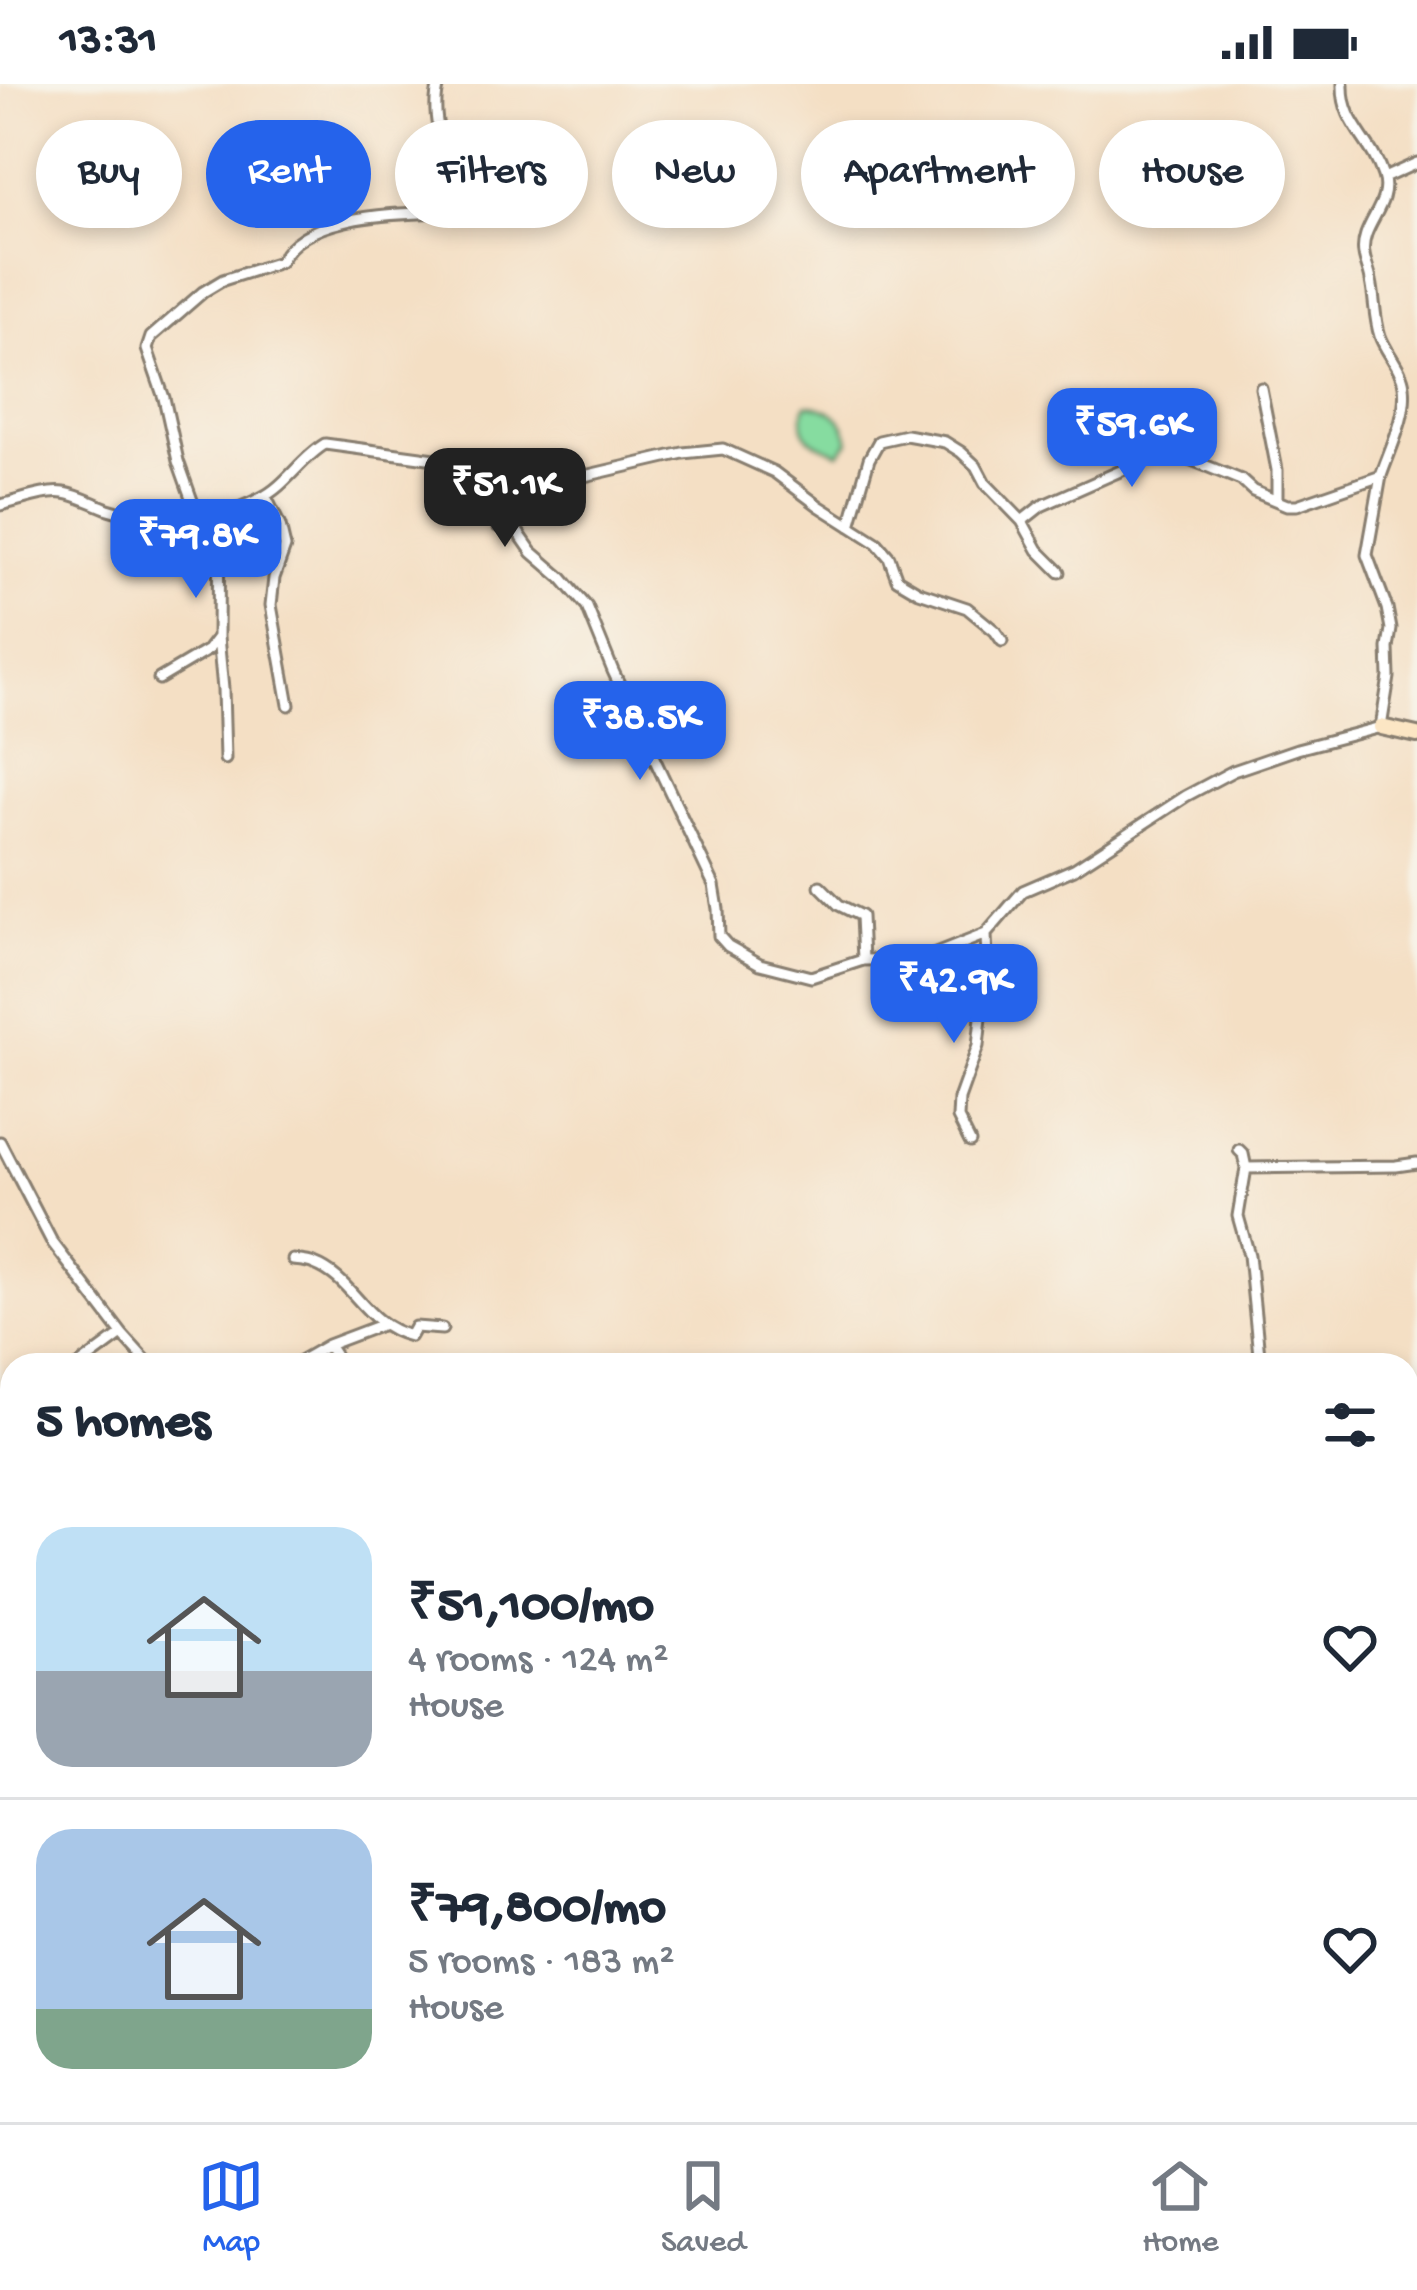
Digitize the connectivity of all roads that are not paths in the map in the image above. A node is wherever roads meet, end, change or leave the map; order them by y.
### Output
1 (439, 84) edge
2 (1343, 84) edge
3 (1417, 163) edge
4 (1384, 178) junction
5 (1261, 388) dead end
6 (1381, 476) junction
7 (266, 496) junction
8 (1277, 499) junction
9 (0, 505) edge
10 (219, 515) junction
11 (509, 519) junction
12 (195, 521) junction
13 (1022, 521) junction
14 (850, 526) junction
15 (1060, 572) dead end
16 (218, 637) junction
17 (1002, 641) dead end
18 (159, 679) dead end
19 (289, 705) dead end
20 (1382, 727) junction
21 (1417, 735) edge
22 (225, 759) dead end
23 (820, 886) dead end
24 (986, 934) junction
25 (863, 960) junction
26 (0, 1142) edge
27 (970, 1142) dead end
28 (1239, 1150) dead end
29 (1417, 1163) edge
30 (1246, 1168) junction
31 (293, 1260) dead end
32 (381, 1325) junction
33 (442, 1329) dead end
34 (122, 1334) junction
35 (328, 1345) junction
36 (96, 1353) edge
37 (139, 1353) edge
38 (314, 1353) edge
39 (333, 1353) edge
40 (1259, 1353) edge

1 - 12 street
2 - 4 street
3 - 4 street
4 - 6 street
5 - 8 street
6 - 8 street
6 - 20 street
7 - 10 street
7 - 11 street
7 - 19 street
8 - 13 street
9 - 12 street
10 - 12 street
10 - 16 street
11 - 14 street
11 - 25 street
13 - 14 street
13 - 15 street
14 - 17 street
16 - 18 street
16 - 22 street
20 - 21 street
20 - 24 street
23 - 25 street
24 - 25 street
24 - 27 street
26 - 34 street
28 - 30 street
29 - 30 street
30 - 40 street
31 - 32 street
32 - 33 street
32 - 35 street
34 - 36 street
34 - 37 street
35 - 38 street
35 - 39 street

